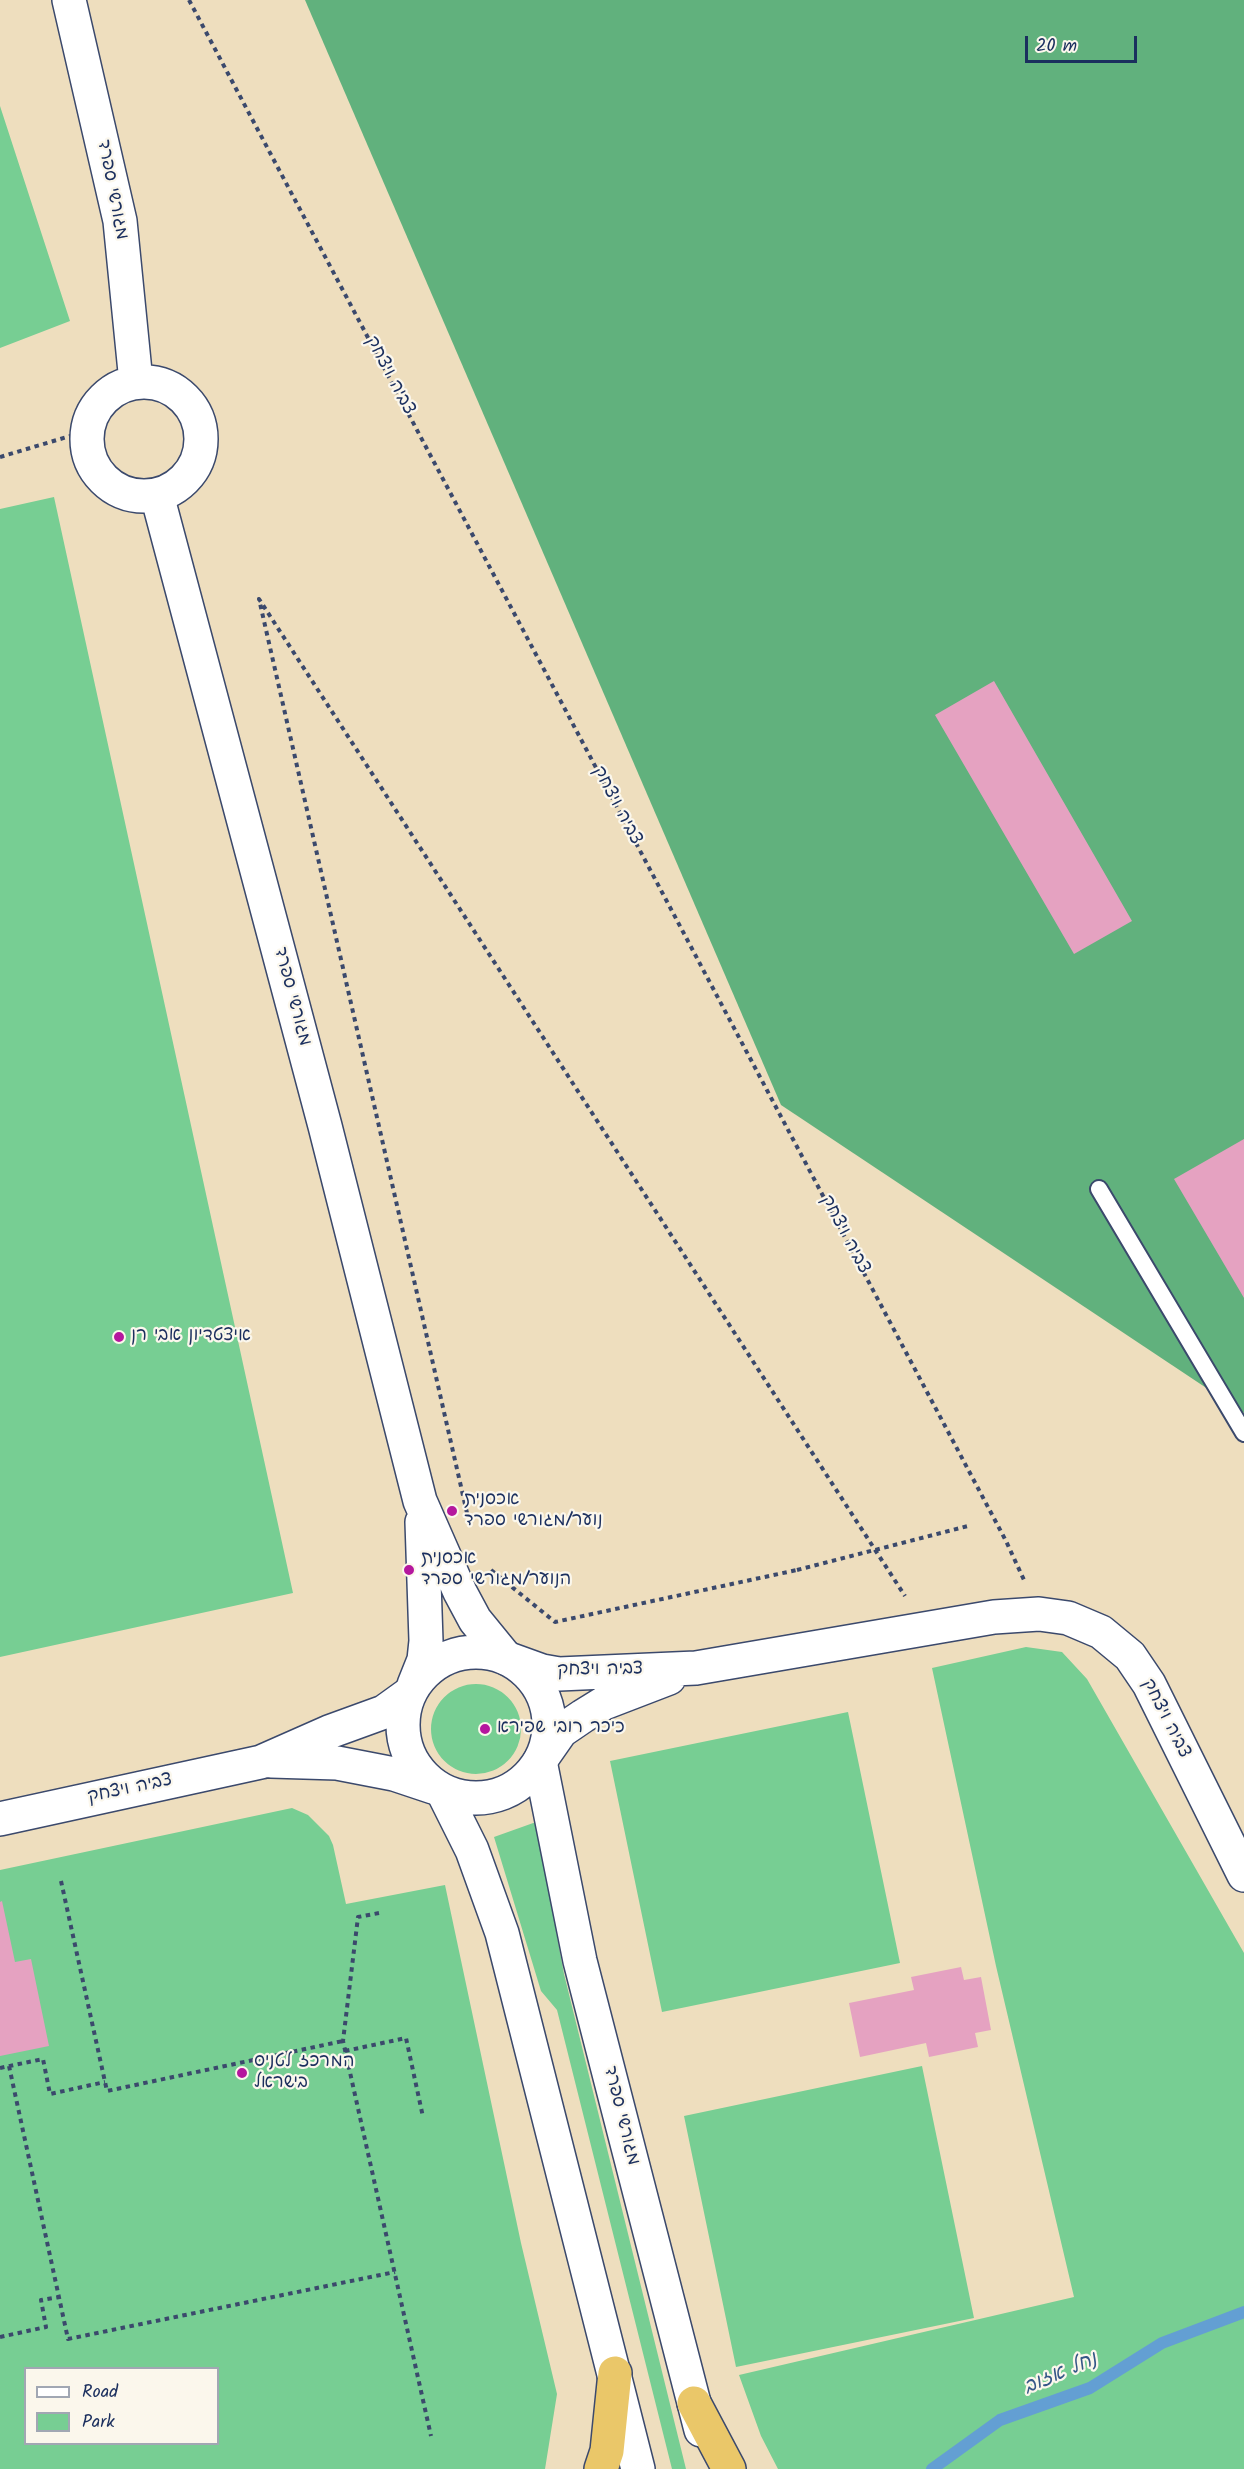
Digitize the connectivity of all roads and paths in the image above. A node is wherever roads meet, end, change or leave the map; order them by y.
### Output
1 (69, 0) edge
2 (189, 0) edge
3 (136, 382) junction
4 (87, 431) junction
5 (0, 457) edge
6 (157, 495) junction
7 (1098, 1189) dead end
8 (1244, 1433) edge
9 (420, 1501) junction
10 (470, 1524) dead end
11 (968, 1526) dead end
12 (486, 1566) dead end
13 (1039, 1614) junction
14 (925, 1627) junction
15 (506, 1658) junction
16 (696, 1668) junction
17 (411, 1690) junction
18 (540, 1761) junction
19 (261, 1762) junction
20 (438, 1790) junction
21 (0, 1819) edge
22 (1242, 1865) edge
23 (61, 1881) dead end
24 (379, 1912) dead end
25 (343, 2041) junction
26 (345, 2051) junction
27 (9, 2066) junction
28 (0, 2068) edge
29 (105, 2082) junction
30 (423, 2117) dead end
31 (395, 2272) junction
32 (59, 2297) junction
33 (0, 2337) edge
34 (615, 2373) junction
35 (694, 2403) junction
36 (431, 2436) dead end
37 (601, 2469) edge
38 (638, 2469) edge
39 (711, 2469) edge
40 (729, 2469) edge

1 - 3 street, מגורשי ספרד
2 - 13 path, צביה ויצחק
3 - 4 street
3 - 6 street
4 - 5 path
4 - 6 street
6 - 9 street, מגורשי ספרד
7 - 8 lane
9 - 15 street, מגורשי ספרד
9 - 17 street, מגורשי ספרד
10 - 14 path
11 - 12 path, bridge
13 - 14 street, צביה ויצחק
13 - 22 street, צביה ויצחק
14 - 16 street, צביה ויצחק
15 - 16 street, צביה ויצחק
15 - 17 street
15 - 18 street
16 - 18 street, צביה ויצחק
17 - 19 street, צביה ויצחק
17 - 20 street
18 - 20 street
18 - 35 street, מגורשי ספרד
19 - 20 street, צביה ויצחק
19 - 21 street, צביה ויצחק
20 - 34 street
23 - 29 path
24 - 25 path
25 - 26 path
25 - 29 path
26 - 30 path
26 - 31 path
27 - 28 path
27 - 29 path
27 - 32 path
31 - 32 path
31 - 36 path
32 - 33 path
34 - 37 highway
34 - 38 street
35 - 39 street, מגורשי ספרד
35 - 40 highway

